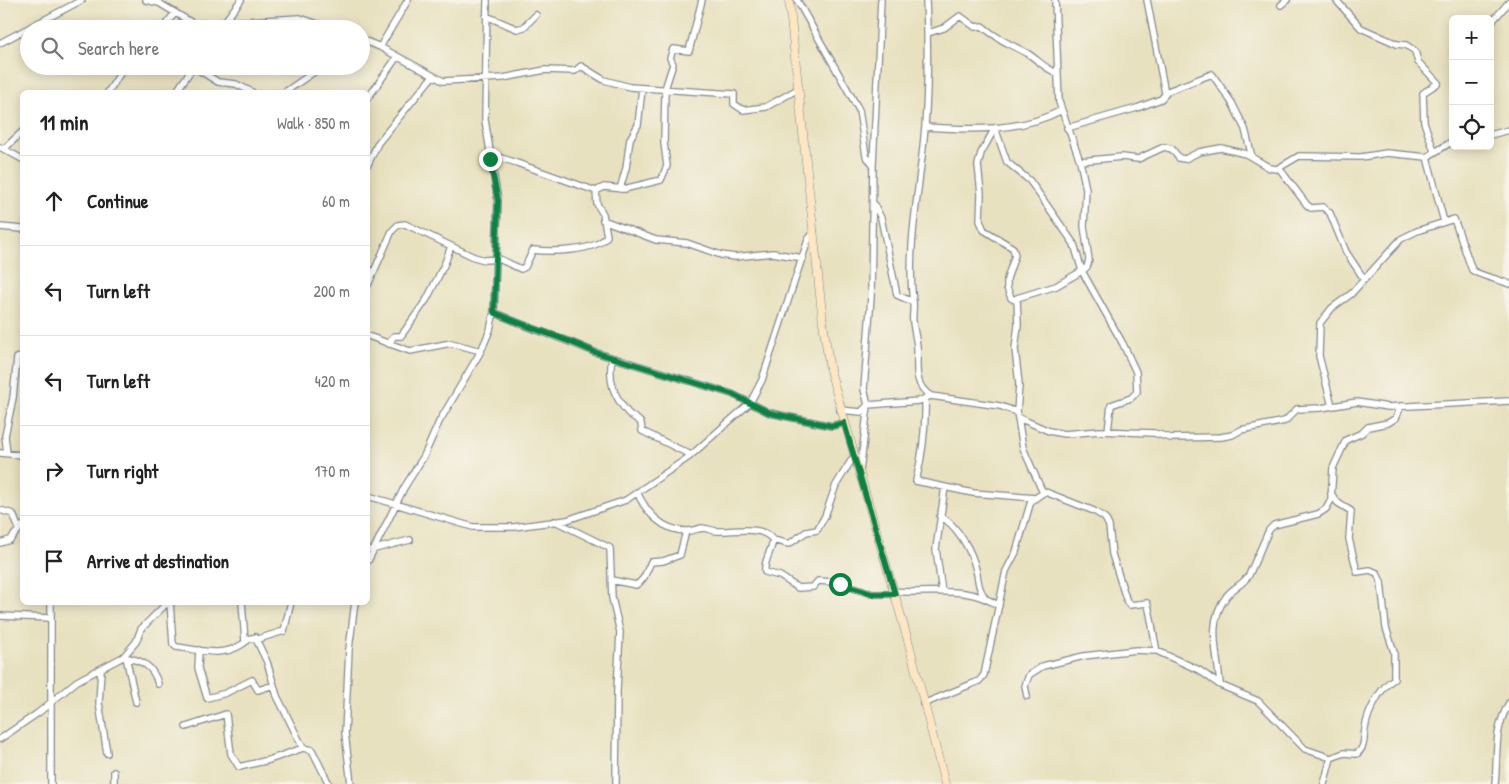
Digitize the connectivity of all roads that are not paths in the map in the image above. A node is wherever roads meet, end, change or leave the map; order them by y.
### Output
1 (82, 0) edge
2 (146, 0) edge
3 (241, 0) edge
4 (408, 0) edge
5 (487, 0) edge
6 (702, 0) edge
7 (789, 0) edge
8 (797, 0) edge
9 (881, 0) edge
10 (926, 0) edge
11 (1055, 0) edge
12 (1147, 0) edge
13 (1287, 0) edge
14 (1336, 0) edge
15 (1509, 2) edge
16 (1281, 5) dead end
17 (175, 13) junction
18 (536, 15) dead end
19 (486, 16) junction
20 (1494, 19) edge
21 (44, 20) edge
22 (169, 20) edge
23 (187, 20) edge
24 (226, 20) edge
25 (250, 20) edge
26 (306, 20) edge
27 (20, 33) edge
28 (928, 33) junction
29 (0, 43) edge
30 (370, 43) edge
31 (380, 47) junction
32 (397, 57) junction
33 (1057, 73) junction
34 (118, 75) edge
35 (188, 75) edge
36 (208, 75) edge
37 (310, 75) edge
38 (432, 77) junction
39 (484, 79) junction
40 (642, 89) junction
41 (665, 89) junction
42 (798, 89) junction
43 (109, 90) edge
44 (177, 90) edge
45 (248, 90) edge
46 (288, 90) edge
47 (1165, 93) junction
48 (370, 95) edge
49 (1060, 111) junction
50 (925, 127) junction
51 (995, 128) junction
52 (1067, 128) junction
53 (1509, 130) edge
54 (20, 134) edge
55 (1494, 134) edge
56 (1449, 143) edge
57 (2, 148) edge
58 (1434, 151) junction
59 (1252, 157) junction
60 (1427, 157) junction
61 (20, 159) edge
62 (490, 159) junction
63 (370, 160) edge
64 (1080, 161) junction
65 (873, 164) junction
66 (1279, 168) junction
67 (620, 189) junction
68 (596, 191) junction
69 (873, 201) junction
70 (603, 220) junction
71 (1444, 222) junction
72 (0, 227) edge
73 (20, 229) edge
74 (814, 232) junction
75 (451, 246) junction
76 (803, 258) junction
77 (497, 260) junction
78 (1082, 271) junction
79 (1364, 279) junction
80 (370, 280) edge
81 (1509, 284) edge
82 (1017, 301) junction
83 (914, 302) junction
84 (494, 312) junction
85 (370, 337) edge
86 (389, 344) junction
87 (480, 351) junction
88 (20, 358) edge
89 (612, 358) junction
90 (928, 397) junction
91 (1509, 402) edge
92 (750, 403) junction
93 (868, 405) junction
94 (1332, 406) junction
95 (1401, 406) junction
96 (840, 410) junction
97 (1018, 415) junction
98 (844, 423) junction
99 (1108, 431) junction
100 (3, 453) edge
101 (20, 455) edge
102 (692, 455) junction
103 (854, 456) junction
104 (860, 476) junction
105 (946, 487) junction
106 (1043, 491) junction
107 (637, 492) junction
108 (1331, 494) junction
109 (370, 497) edge
110 (1037, 498) junction
111 (397, 504) junction
112 (0, 510) edge
113 (940, 516) junction
114 (556, 521) junction
115 (20, 526) edge
116 (20, 529) edge
117 (686, 531) junction
118 (410, 540) dead end
119 (773, 540) junction
120 (0, 543) edge
121 (370, 551) edge
122 (611, 580) junction
123 (942, 592) junction
124 (895, 593) junction
125 (984, 596) junction
126 (51, 605) edge
127 (165, 605) edge
128 (168, 605) edge
129 (242, 605) edge
130 (290, 605) edge
131 (355, 605) edge
132 (999, 606) junction
133 (0, 616) edge
134 (51, 618) junction
135 (255, 637) junction
136 (245, 640) junction
137 (199, 650) junction
138 (1157, 650) junction
139 (125, 657) junction
140 (100, 670) junction
141 (158, 684) dead end
142 (1220, 684) junction
143 (274, 685) junction
144 (1027, 696) dead end
145 (50, 702) junction
146 (136, 702) dead end
147 (1509, 702) edge
148 (923, 704) junction
149 (186, 727) dead end
150 (0, 739) edge
151 (303, 748) junction
152 (107, 753) dead end
153 (1331, 758) junction
154 (114, 772) dead end
155 (51, 784) edge
156 (114, 784) edge
157 (329, 784) edge
158 (351, 784) edge
159 (616, 784) edge
160 (944, 784) edge
161 (1324, 784) edge
162 (1495, 784) edge

1 - 21 street
2 - 17 street
3 - 24 street
4 - 31 street
5 - 19 street
6 - 41 street
7 - 42 street
8 - 65 street
9 - 65 street
10 - 28 street
11 - 33 street
12 - 47 street
13 - 16 street
14 - 58 street
15 - 20 street
17 - 22 street
17 - 23 street
18 - 19 street
19 - 39 street
25 - 26 street
27 - 29 street
28 - 33 street
28 - 50 street
30 - 31 street
31 - 32 street
32 - 38 street
32 - 48 street
33 - 49 street
34 - 43 street
35 - 44 street
36 - 45 street
37 - 46 street
38 - 39 street
38 - 63 street
39 - 40 street
39 - 62 street
40 - 41 street
40 - 67 street
41 - 42 street
41 - 67 street
42 - 74 street
47 - 52 street
47 - 59 street
49 - 51 street
49 - 52 street
50 - 51 street
50 - 83 street
51 - 78 street
51 - 82 street
52 - 64 street
53 - 55 street
54 - 57 street
56 - 58 street
57 - 61 street
58 - 60 street
59 - 64 street
59 - 66 street
60 - 66 street
60 - 71 street
62 - 68 street
62 - 77 street
64 - 78 street
65 - 69 street
66 - 79 street
67 - 68 street
68 - 70 street
69 - 83 street
69 - 93 street
70 - 76 street
70 - 77 street
71 - 79 street
71 - 81 street
72 - 73 street
74 - 76 street
74 - 96 street
75 - 77 street
75 - 80 street
75 - 86 street
76 - 92 street
77 - 84 street
78 - 82 street
78 - 99 street
79 - 94 street
82 - 97 street
83 - 90 street
84 - 87 street
84 - 89 street
85 - 86 street
86 - 87 street
87 - 111 street
88 - 100 street
89 - 92 street
89 - 102 street
90 - 93 street
90 - 97 street
90 - 105 street
91 - 95 street
92 - 98 street
92 - 102 street
93 - 96 street
93 - 104 street
94 - 95 street
94 - 99 street
95 - 108 street
96 - 98 street
97 - 99 street
97 - 106 street
98 - 103 street
100 - 101 street
102 - 107 street
103 - 104 street
103 - 119 street
104 - 124 street
105 - 110 street
105 - 113 street
106 - 110 street
106 - 138 street
107 - 114 street
107 - 117 street
108 - 142 street
108 - 153 street
109 - 111 street
110 - 132 street
111 - 114 street
111 - 121 street
112 - 115 street
113 - 123 street
113 - 125 street
114 - 122 street
116 - 120 street
117 - 119 street
117 - 122 street
118 - 121 street
119 - 124 street
122 - 159 street
123 - 124 street
123 - 125 street
124 - 148 street
125 - 132 street
126 - 134 street
127 - 139 street
128 - 137 street
129 - 136 street
130 - 135 street
131 - 158 street
132 - 148 street
133 - 134 street
134 - 145 street
135 - 136 street
135 - 143 street
136 - 137 street
137 - 143 street
138 - 142 street
138 - 144 street
139 - 140 street
139 - 141 street
139 - 146 street
140 - 145 street
140 - 152 street
142 - 153 street
143 - 151 street
145 - 150 street
145 - 155 street
147 - 162 street
148 - 160 street
149 - 151 street
151 - 157 street
153 - 161 street
154 - 156 street

